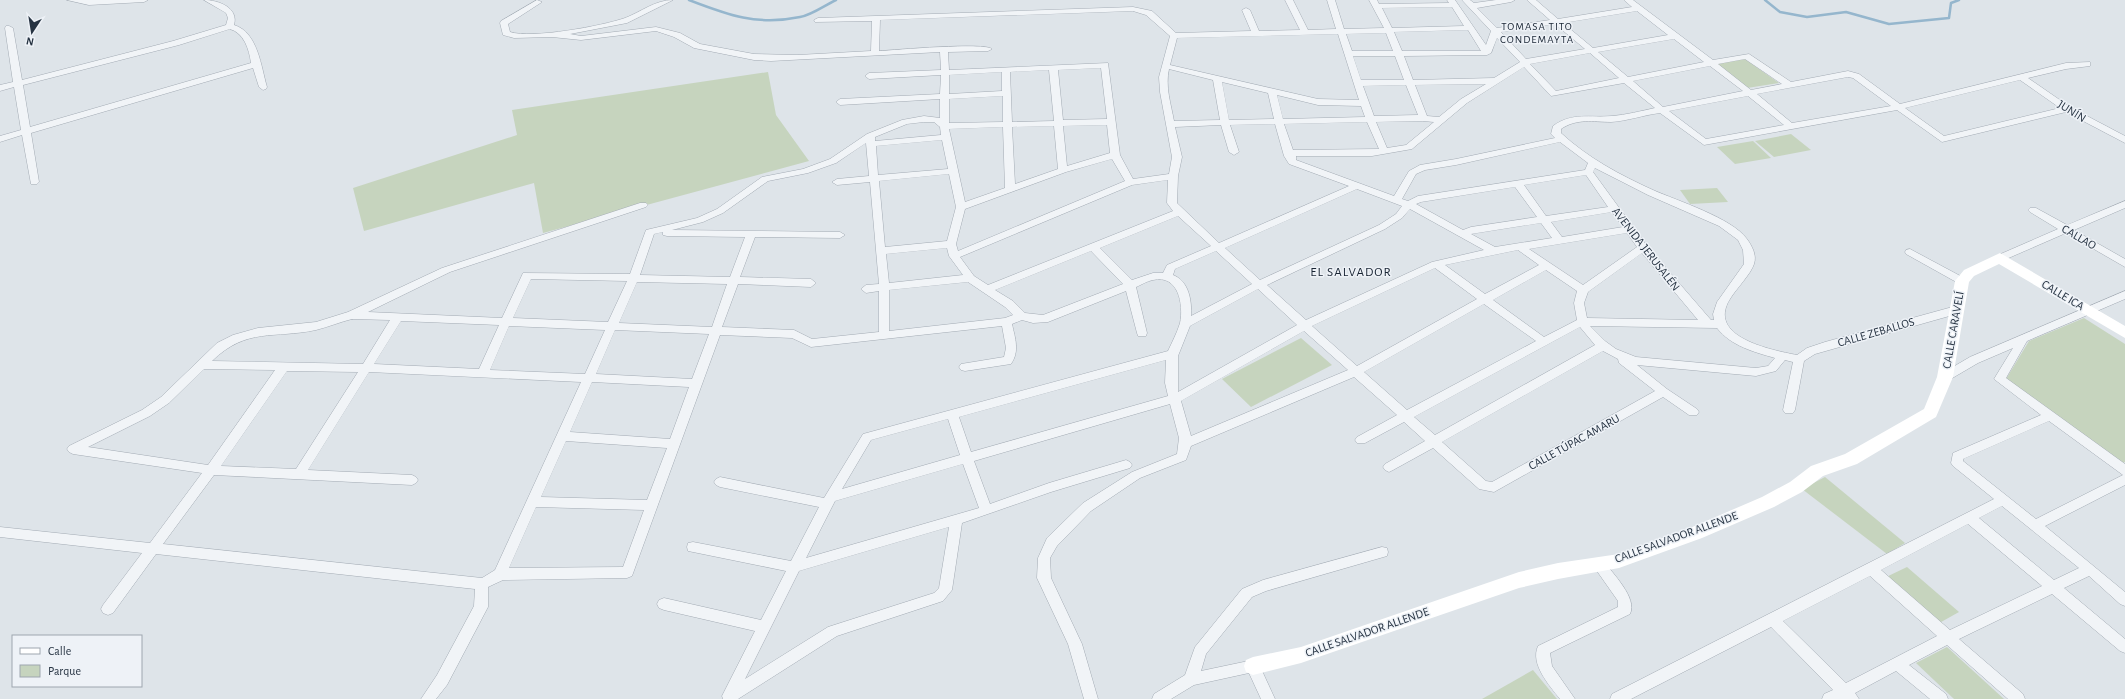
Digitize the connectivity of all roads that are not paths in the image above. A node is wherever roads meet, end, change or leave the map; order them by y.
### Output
1 (71, 0) edge
2 (144, 0) edge
3 (208, 0) edge
4 (669, 0) edge
5 (1288, 0) edge
6 (1331, 0) edge
7 (1511, 0) edge
8 (1530, 0) edge
9 (1628, 0) edge
10 (538, 2) dead end
11 (1375, 3) edge
12 (1452, 3) edge
13 (1469, 3) edge
14 (1639, 8) junction
15 (1246, 10) dead end
16 (876, 18) junction
17 (818, 20) dead end
18 (1557, 22) junction
19 (230, 26) junction
20 (9, 28) dead end
21 (1470, 28) junction
22 (1389, 29) junction
23 (1340, 31) junction
24 (1495, 31) junction
25 (1305, 32) junction
26 (1256, 34) junction
27 (555, 35) junction
28 (1174, 36) junction
29 (1674, 36) junction
30 (988, 49) dead end
31 (944, 50) junction
32 (1590, 51) junction
33 (1487, 53) junction
34 (875, 54) junction
35 (1349, 54) junction
36 (1398, 54) junction
37 (1526, 62) junction
38 (256, 64) junction
39 (1710, 64) junction
40 (2087, 64) dead end
41 (1165, 66) junction
42 (1053, 67) junction
43 (1006, 69) junction
44 (945, 72) junction
45 (869, 76) dead end
46 (2021, 77) junction
47 (1217, 78) junction
48 (1626, 80) junction
49 (1409, 81) junction
50 (1495, 81) junction
51 (1358, 83) junction
52 (18, 84) junction
53 (1789, 85) junction
54 (263, 87) dead end
55 (0, 88) edge
56 (1272, 91) junction
57 (1751, 92) junction
58 (1007, 93) junction
59 (944, 96) junction
60 (840, 102) dead end
61 (1364, 102) junction
62 (1899, 107) junction
63 (1660, 109) junction
64 (2067, 109) junction
65 (1423, 118) junction
66 (1372, 119) junction
67 (1442, 120) junction
68 (1112, 122) junction
69 (1279, 122) junction
70 (1060, 123) junction
71 (1225, 123) junction
72 (1009, 124) junction
73 (1171, 124) junction
74 (1789, 125) junction
75 (944, 126) junction
76 (26, 131) junction
77 (946, 137) junction
78 (0, 139) edge
79 (1561, 139) junction
80 (870, 140) junction
81 (2125, 140) edge
82 (1384, 151) junction
83 (1234, 152) dead end
84 (1115, 155) junction
85 (1289, 156) junction
86 (1591, 168) junction
87 (1064, 170) junction
88 (953, 171) junction
89 (1173, 176) junction
90 (874, 179) junction
91 (34, 182) dead end
92 (837, 182) dead end
93 (1130, 182) junction
94 (1517, 183) junction
95 (1358, 185) junction
96 (1010, 189) junction
97 (1397, 200) junction
98 (2125, 204) edge
99 (643, 205) dead end
100 (1408, 205) junction
101 (961, 207) junction
102 (1615, 209) junction
103 (2034, 210) dead end
104 (1179, 212) junction
105 (1543, 219) junction
106 (1630, 229) junction
107 (2066, 230) junction
108 (650, 232) junction
109 (751, 234) junction
110 (1463, 234) junction
111 (840, 235) dead end
112 (1559, 240) junction
113 (951, 244) junction
114 (1520, 246) junction
115 (1093, 247) junction
116 (1218, 247) junction
117 (1643, 248) junction
118 (881, 250) junction
119 (1494, 251) junction
120 (1910, 252) dead end
121 (954, 256) junction
122 (2000, 258) junction
123 (1436, 264) junction
124 (2125, 264) edge
125 (1546, 265) junction
126 (1167, 277) junction
127 (633, 278) junction
128 (970, 278) junction
129 (734, 281) junction
130 (1962, 281) junction
131 (811, 283) dead end
132 (1130, 285) junction
133 (1258, 285) junction
134 (884, 287) junction
135 (866, 289) dead end
136 (988, 289) junction
137 (1583, 290) junction
138 (2125, 294) edge
139 (1485, 299) junction
140 (1956, 310) junction
141 (2088, 310) junction
142 (352, 315) junction
143 (1021, 316) junction
144 (398, 317) junction
145 (506, 322) junction
146 (1006, 322) junction
147 (1581, 322) junction
148 (1707, 323) junction
149 (1185, 324) junction
150 (1721, 324) junction
151 (1305, 325) junction
152 (611, 327) junction
153 (716, 331) junction
154 (2125, 332) edge
155 (1142, 333) dead end
156 (884, 335) junction
157 (2024, 338) junction
158 (1544, 342) junction
159 (1602, 346) junction
160 (1173, 354) junction
161 (1782, 356) junction
162 (1619, 357) junction
163 (1799, 359) junction
164 (202, 365) junction
165 (284, 366) junction
166 (965, 367) dead end
167 (366, 368) junction
168 (1357, 371) junction
169 (482, 374) junction
170 (1945, 377) junction
171 (588, 378) junction
172 (696, 383) junction
173 (1663, 392) junction
174 (1176, 398) junction
175 (1789, 410) dead end
176 (1693, 412) dead end
177 (952, 414) junction
178 (1407, 416) junction
179 (2050, 416) junction
180 (561, 436) junction
181 (1361, 440) dead end
182 (1435, 441) junction
183 (1185, 442) junction
184 (674, 444) junction
185 (967, 458) junction
186 (1126, 465) dead end
187 (1389, 467) dead end
188 (211, 470) junction
189 (2125, 471) edge
190 (299, 475) junction
191 (2125, 479) edge
192 (412, 480) dead end
193 (720, 482) dead end
194 (829, 500) junction
195 (2003, 500) junction
196 (532, 502) junction
197 (651, 505) junction
198 (986, 511) junction
199 (1970, 518) junction
200 (956, 520) junction
201 (2035, 525) junction
202 (0, 532) edge
203 (693, 547) dead end
204 (152, 550) junction
205 (1382, 552) dead end
206 (1598, 564) junction
207 (795, 567) junction
208 (1871, 569) junction
209 (2090, 569) junction
210 (500, 574) junction
211 (482, 584) junction
212 (2053, 587) junction
213 (2123, 595) edge
214 (664, 604) dead end
215 (108, 609) dead end
216 (1773, 620) junction
217 (764, 627) junction
218 (1949, 637) junction
219 (2125, 647) edge
220 (1898, 664) junction
221 (1253, 666) junction
222 (1191, 679) junction
223 (1848, 695) edge
224 (428, 699) edge
225 (1092, 699) edge
226 (1159, 699) edge
227 (1268, 699) edge
228 (1568, 699) edge
229 (1617, 699) edge
230 (1829, 699) edge
231 (1941, 699) edge
232 (2018, 699) edge

1 - 2 street
3 - 19 street
4 - 27 street
5 - 25 street
6 - 23 street
7 - 13 street
8 - 18 street
9 - 14 street
10 - 27 street
11 - 12 street
11 - 22 street
12 - 21 street
13 - 24 street
14 - 18 street
14 - 29 street
15 - 26 street
16 - 17 street
16 - 28 street
16 - 34 street
18 - 24 street
18 - 32 street
19 - 38 street
19 - 52 street
20 - 52 street
21 - 22 street
21 - 33 street
22 - 23 street
22 - 36 street
23 - 25 street
23 - 35 street
24 - 33 street
24 - 37 street
25 - 26 street
26 - 28 street
27 - 34 street
28 - 41 street
29 - 32 street
29 - 39 street
30 - 31 street
31 - 34 street
31 - 44 street
32 - 37 street
32 - 48 street
33 - 36 street
35 - 36 street
35 - 51 street
36 - 49 street
37 - 48 street
37 - 50 street
38 - 54 street
38 - 76 street
39 - 48 street
39 - 53 street
39 - 57 street
40 - 46 street
41 - 47 street
41 - 73 street
42 - 43 street
42 - 68 street
42 - 70 street
43 - 44 street
43 - 58 street
44 - 45 street
44 - 59 street
46 - 62 street
46 - 64 street, JUNÍN
47 - 56 street
47 - 71 street
48 - 63 street
49 - 50 street
49 - 51 street
49 - 65 street
50 - 67 street
51 - 61 street
52 - 55 street
52 - 76 street
53 - 57 street
53 - 62 street
56 - 61 street
56 - 69 street
57 - 63 street
57 - 74 street
58 - 59 street
58 - 72 street
59 - 60 street
59 - 75 street
61 - 66 street
62 - 64 street
62 - 74 street
63 - 74 street
63 - 79 street
64 - 81 street, JUNÍN
65 - 66 street
65 - 67 street
66 - 69 street
66 - 82 street
67 - 82 street
68 - 70 street
68 - 84 street
69 - 71 street
69 - 85 street
70 - 72 street
70 - 87 street
71 - 73 street
71 - 83 street
72 - 75 street
72 - 96 street
73 - 89 street
75 - 77 street
75 - 80 street
76 - 78 street
76 - 91 street
77 - 80 street
77 - 88 street
79 - 86 street
79 - 97 street
80 - 90 street
80 - 108 street
82 - 85 street
84 - 87 street
84 - 93 street
85 - 95 street
86 - 94 street
86 - 102 street, AVENIDA JERUSALÉN
86 - 150 street
87 - 96 street
88 - 90 street
88 - 101 street
89 - 93 street
89 - 104 street
90 - 92 street
90 - 118 street
93 - 121 street
94 - 100 street
94 - 105 street
95 - 97 street
95 - 116 street
96 - 101 street
97 - 100 street
98 - 107 street
99 - 142 street
100 - 110 street
100 - 133 street
101 - 113 street
102 - 105 street
102 - 106 street, AVENIDA JERUSALÉN
103 - 107 street, CALLAO
104 - 115 street
104 - 116 street
105 - 110 street
105 - 112 street
106 - 112 street
106 - 117 street, AVENIDA JERUSALÉN
107 - 122 street
107 - 124 street, CALLAO
108 - 109 street
108 - 127 street
109 - 111 street
109 - 129 street
110 - 119 street
112 - 114 street
113 - 118 street
113 - 121 street
114 - 119 street
114 - 125 street
115 - 132 street
115 - 136 street
116 - 126 street
116 - 133 street
117 - 137 street
117 - 148 street, AVENIDA JERUSALÉN
118 - 134 street
119 - 123 street
120 - 130 street
121 - 128 street
122 - 130 street, CALLE CARAVELÍ
122 - 141 street, CALLE ICA
123 - 139 street
123 - 151 street
125 - 137 street
125 - 139 street
126 - 132 street
126 - 149 street
127 - 129 street
127 - 145 street
127 - 152 street
128 - 134 street
128 - 136 street
129 - 131 street
129 - 153 street
130 - 140 street, CALLE CARAVELÍ
132 - 143 street
132 - 155 street
133 - 149 street
133 - 151 street
134 - 135 street
134 - 156 street
136 - 143 street
137 - 147 street
138 - 141 street
139 - 158 street
139 - 168 street
140 - 163 street, CALLE ZEBALLOS
140 - 170 street, CALLE CARAVELÍ
141 - 154 street, CALLE ICA
141 - 157 street
142 - 144 street
142 - 164 street
143 - 146 street
144 - 145 street
144 - 167 street
145 - 152 street
145 - 169 street
146 - 156 street
146 - 166 street
147 - 148 street
147 - 158 street
147 - 159 street
148 - 150 street
149 - 160 street
150 - 161 street
151 - 168 street
151 - 174 street
152 - 153 street
152 - 171 street
153 - 156 street
153 - 172 street
157 - 170 street
157 - 179 street
158 - 178 street
159 - 162 street
159 - 182 street
160 - 174 street
160 - 177 street
161 - 162 street
161 - 163 street
162 - 173 street
163 - 175 street
164 - 165 street
164 - 188 street
165 - 167 street
165 - 188 street
167 - 169 street
167 - 190 street
168 - 178 street
168 - 183 street
169 - 171 street
170 - 206 street, CALLE SALVADOR ALLENDE
171 - 172 street
171 - 180 street
172 - 184 street
173 - 176 street
173 - 182 street, CALLE TÚPAC AMARU
174 - 183 street
174 - 185 street
177 - 185 street
177 - 194 street
178 - 181 street
178 - 182 street
179 - 189 street
179 - 195 street
180 - 184 street
180 - 196 street
182 - 187 street
183 - 225 street
184 - 197 street
185 - 194 street
185 - 198 street
186 - 198 street
188 - 190 street
188 - 204 street
190 - 192 street
191 - 201 street
193 - 194 street
194 - 207 street
195 - 199 street
195 - 201 street
196 - 197 street
196 - 210 street
197 - 210 street
198 - 200 street
199 - 208 street
199 - 212 street
200 - 207 street
200 - 217 street
201 - 209 street
202 - 204 street
203 - 207 street
204 - 211 street
204 - 215 street
205 - 222 street
206 - 221 street, CALLE SALVADOR ALLENDE
206 - 228 street
207 - 217 street
208 - 216 street
208 - 218 street
209 - 212 street
209 - 213 street
210 - 211 street
211 - 224 street
212 - 218 street
212 - 219 street
214 - 217 street
216 - 223 street
216 - 229 street
218 - 220 street
218 - 232 street
220 - 223 street
220 - 231 street
221 - 222 street
221 - 227 street
222 - 226 street
223 - 230 street

